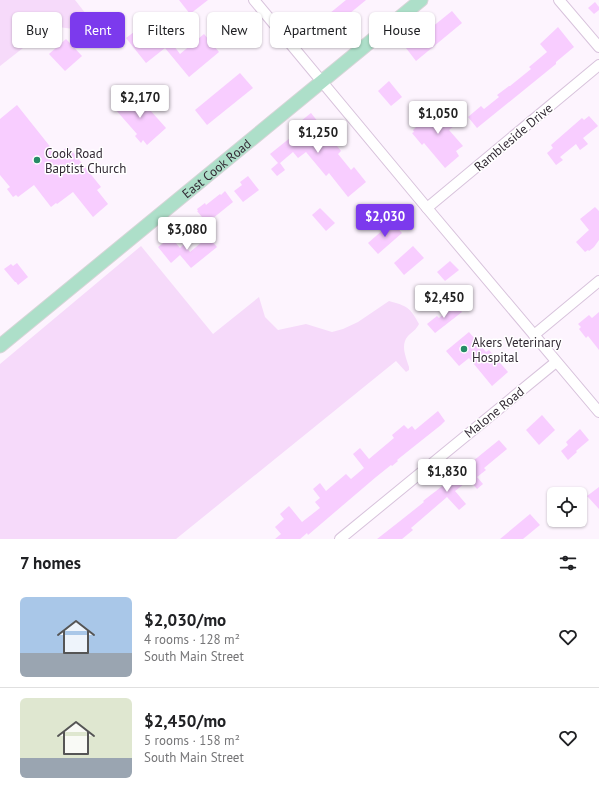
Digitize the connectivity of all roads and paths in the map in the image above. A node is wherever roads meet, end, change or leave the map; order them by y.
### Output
1 (254, 0) edge
2 (421, 0) edge
3 (559, 0) edge
4 (599, 47) edge
5 (599, 66) edge
6 (322, 82) junction
7 (427, 208) junction
8 (599, 281) edge
9 (534, 335) junction
10 (0, 346) edge
11 (556, 362) junction
12 (599, 412) edge
13 (340, 539) edge

1 - 6 street
2 - 6 main road, East Cook Road
3 - 4 street
5 - 7 street, Rambleside Drive
6 - 7 street
6 - 10 main road, East Cook Road
7 - 9 street
8 - 9 street
9 - 11 street
11 - 12 street
11 - 13 street, Malone Road

